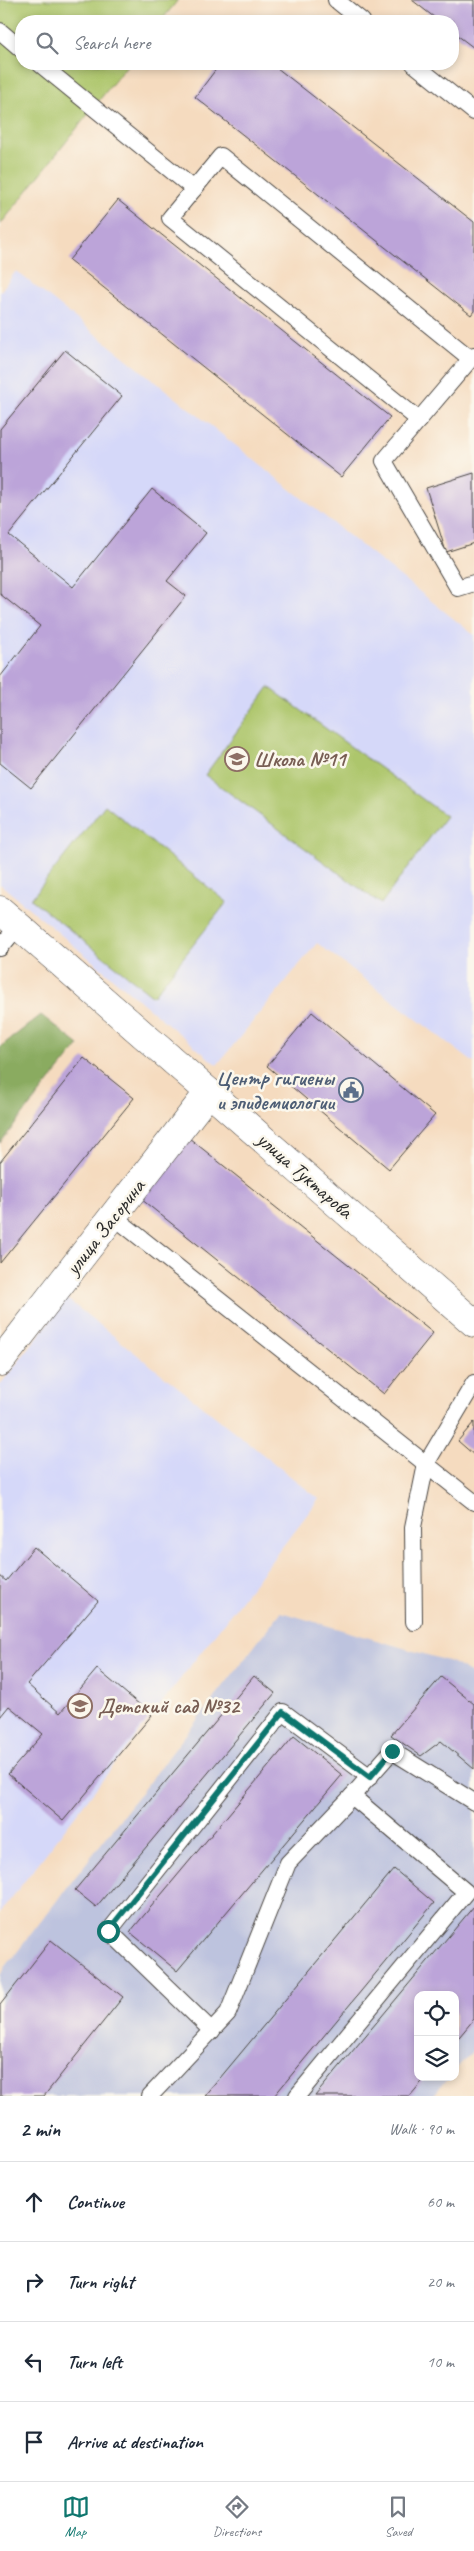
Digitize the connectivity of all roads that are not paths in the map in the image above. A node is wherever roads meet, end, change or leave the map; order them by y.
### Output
1 (336, 0) edge
2 (355, 15) edge
3 (0, 31) edge
4 (15, 43) edge
5 (47, 70) edge
6 (422, 70) edge
7 (474, 112) edge
8 (194, 189) junction
9 (473, 357) edge
10 (419, 420) junction
11 (474, 582) edge
12 (9, 918) edge
13 (0, 948) edge
14 (209, 1092) junction
15 (113, 1216) junction
16 (474, 1323) edge
17 (0, 1362) edge
18 (474, 1383) edge
19 (426, 1464) junction
20 (474, 1502) edge
21 (414, 1622) dead end
22 (370, 1777) junction
23 (352, 1796) junction
24 (474, 1802) edge
25 (470, 1888) edge
26 (212, 2031) junction
27 (150, 2096) edge
28 (297, 2096) edge

1 - 2 lane
3 - 4 lane
5 - 8 lane
6 - 7 lane
8 - 9 lane
8 - 10 lane
9 - 10 lane
10 - 11 lane
12 - 13 lane
12 - 14 street, улица Туктарова
14 - 15 street, улица Засорина
14 - 16 street, улица Туктарова
15 - 17 street, улица Засорина
15 - 19 lane
18 - 19 lane
19 - 20 lane
19 - 21 lane
22 - 23 lane
22 - 24 lane
22 - 26 lane
23 - 25 lane
23 - 26 lane
25 - 28 lane
26 - 27 lane

